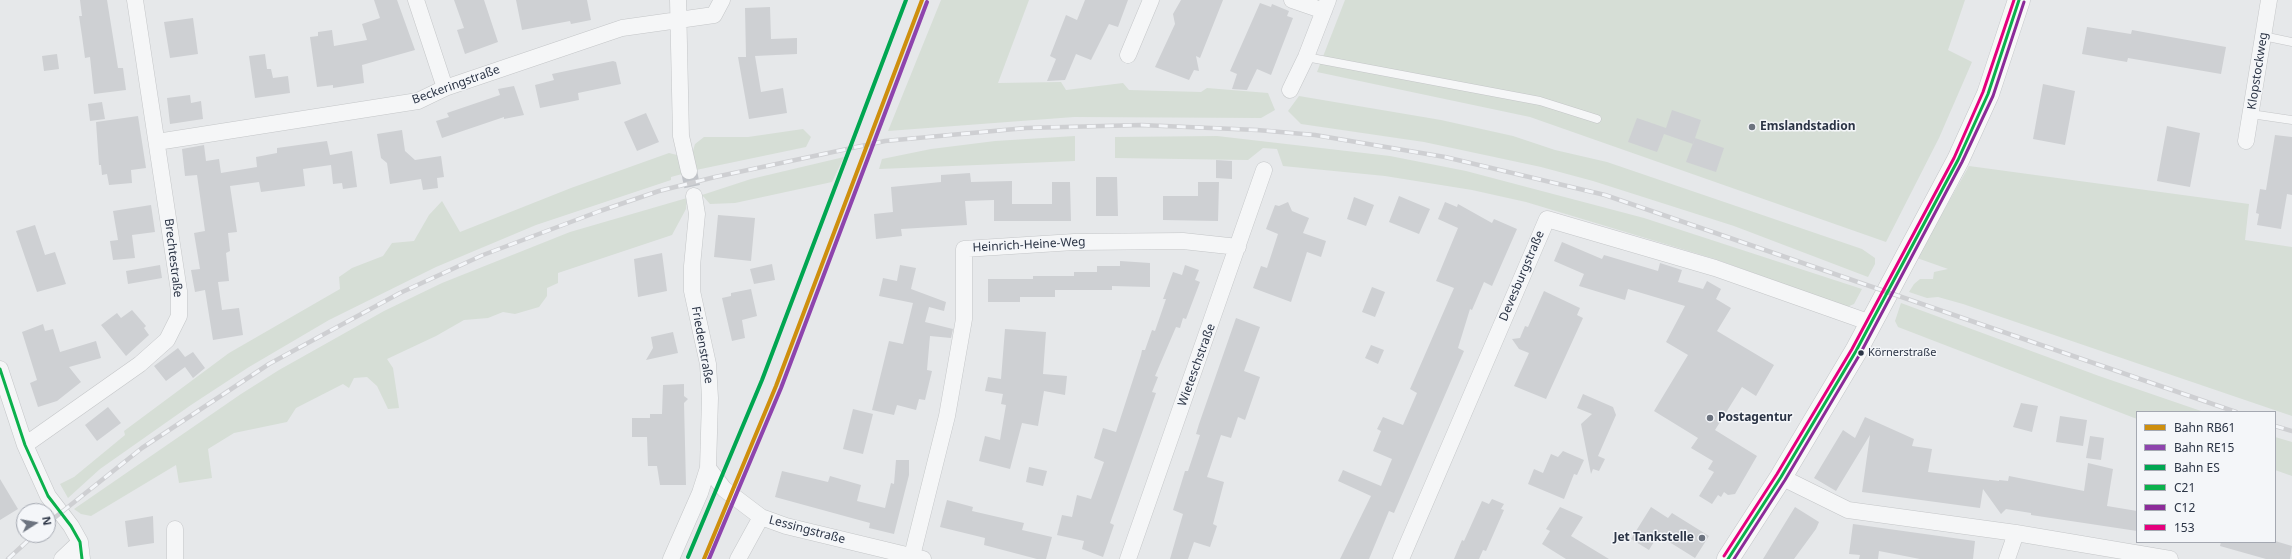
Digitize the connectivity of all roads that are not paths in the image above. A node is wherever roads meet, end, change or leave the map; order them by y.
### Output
1 (135, 0) edge
2 (416, 0) edge
3 (678, 0) edge
4 (722, 0) edge
5 (1150, 0) edge
6 (1292, 0) edge
7 (2019, 0) edge
8 (2269, 0) edge
9 (1326, 6) edge
10 (679, 21) junction
11 (2263, 36) junction
12 (2292, 42) edge
13 (1128, 55) dead end
14 (1306, 57) junction
15 (445, 88) junction
16 (1290, 90) dead end
17 (2251, 114) junction
18 (1597, 119) dead end
19 (2292, 120) edge
20 (2246, 141) dead end
21 (156, 142) junction
22 (1264, 170) dead end
23 (688, 171) tunnel mouth
24 (694, 196) tunnel mouth
25 (1238, 247) junction
26 (1871, 323) junction
27 (0, 368) edge
28 (25, 445) junction
29 (708, 468) junction
30 (1781, 477) junction
31 (761, 517) junction
32 (175, 529) dead end
33 (2016, 532) junction
34 (80, 542) junction
35 (918, 558) edge
36 (62, 559) edge
37 (82, 559) edge
38 (175, 559) edge
39 (671, 559) edge
40 (738, 559) edge
41 (1128, 559) edge
42 (1401, 559) edge
43 (1728, 559) edge
44 (2007, 559) edge
45 (2170, 559) edge

1 - 21 street, Brechtestraße
2 - 15 street
3 - 10 street
4 - 10 street, Beckeringstraße
5 - 13 street
6 - 9 street
7 - 26 main road
8 - 11 street, Klopstockweg
9 - 14 street
10 - 15 street, Beckeringstraße
10 - 23 street
11 - 12 lane
11 - 17 street, Klopstockweg
14 - 16 street
14 - 18 lane
15 - 21 street, Beckeringstraße
17 - 19 lane
17 - 20 street, Klopstockweg
21 - 28 street, Brechtestraße
22 - 25 street, Wieteschstraße
24 - 29 street, Friedenstraße
25 - 35 street, Heinrich-Heine-Weg
25 - 41 street, Wieteschstraße
26 - 30 main road
26 - 42 street, Devesburgstraße
27 - 28 street
28 - 34 street
29 - 31 street, Lessingstraße
29 - 39 street, Friedenstraße
30 - 33 street
30 - 43 main road
31 - 35 street, Lessingstraße
31 - 40 street
32 - 38 street
33 - 44 street
33 - 45 street
34 - 36 street
34 - 37 street

